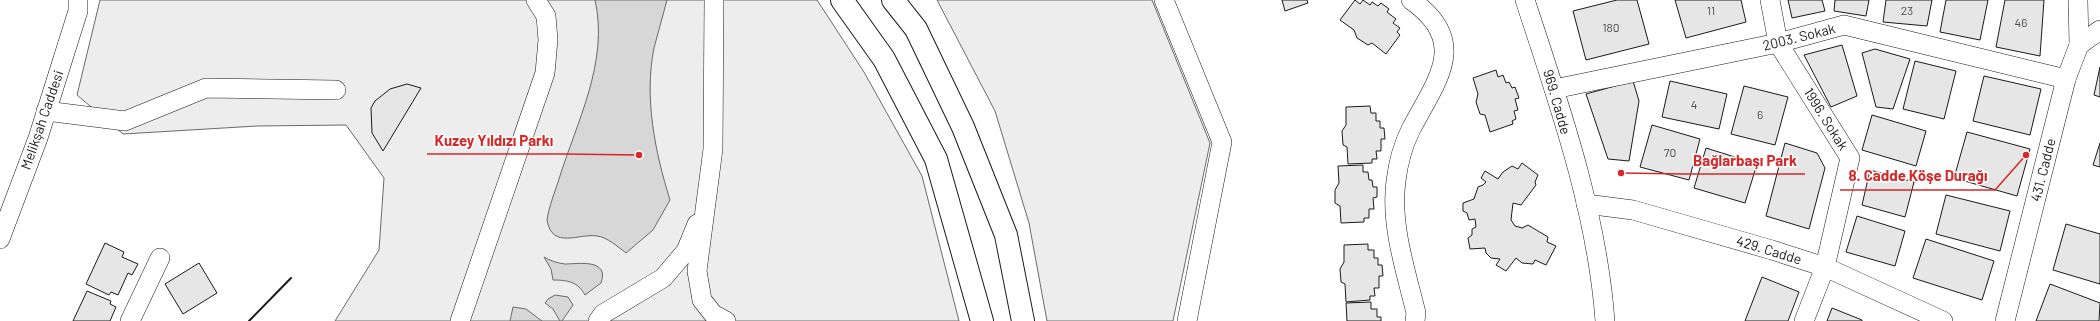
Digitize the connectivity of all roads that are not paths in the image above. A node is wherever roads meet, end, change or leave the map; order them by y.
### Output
1 (78, 0) edge
2 (536, 0) edge
3 (714, 0) edge
4 (842, 0) edge
5 (893, 0) edge
6 (1164, 0) edge
7 (1412, 0) edge
8 (1525, 0) edge
9 (1770, 0) edge
10 (2078, 0) edge
11 (2100, 30) edge
12 (1778, 42) junction
13 (2079, 45) junction
14 (2066, 79) junction
15 (1554, 89) junction
16 (336, 90) dead end
17 (46, 111) junction
18 (1586, 204) junction
19 (706, 205) junction
20 (0, 238) edge
21 (160, 258) dead end
22 (1825, 268) junction
23 (1939, 320) edge
24 (130, 321) edge
25 (460, 321) edge
26 (598, 321) edge
27 (726, 321) edge
28 (982, 321) edge
29 (1023, 321) edge
30 (1187, 321) edge
31 (1415, 321) edge
32 (1605, 321) edge
33 (1804, 321) edge
34 (2005, 321) edge

1 - 17 street, Melikşah Caddesi
2 - 25 street
3 - 19 street
4 - 28 highway
5 - 29 highway
6 - 30 street
7 - 31 street
8 - 15 street, 969. Cadde
9 - 12 street, 1996. Sokak
10 - 13 street
11 - 13 street
12 - 14 street, 2003. Sokak
12 - 15 street, 2003. Sokak
12 - 22 street, 1996. Sokak
13 - 14 street, 431. Cadde
14 - 34 street, 431. Cadde
15 - 18 street, 969. Cadde
16 - 17 street
17 - 20 street, Melikşah Caddesi
18 - 22 street, 429. Cadde
18 - 32 street, 969. Cadde
19 - 26 street
19 - 27 street
21 - 24 street
22 - 23 street, 429. Cadde
22 - 33 street, 1996. Sokak

